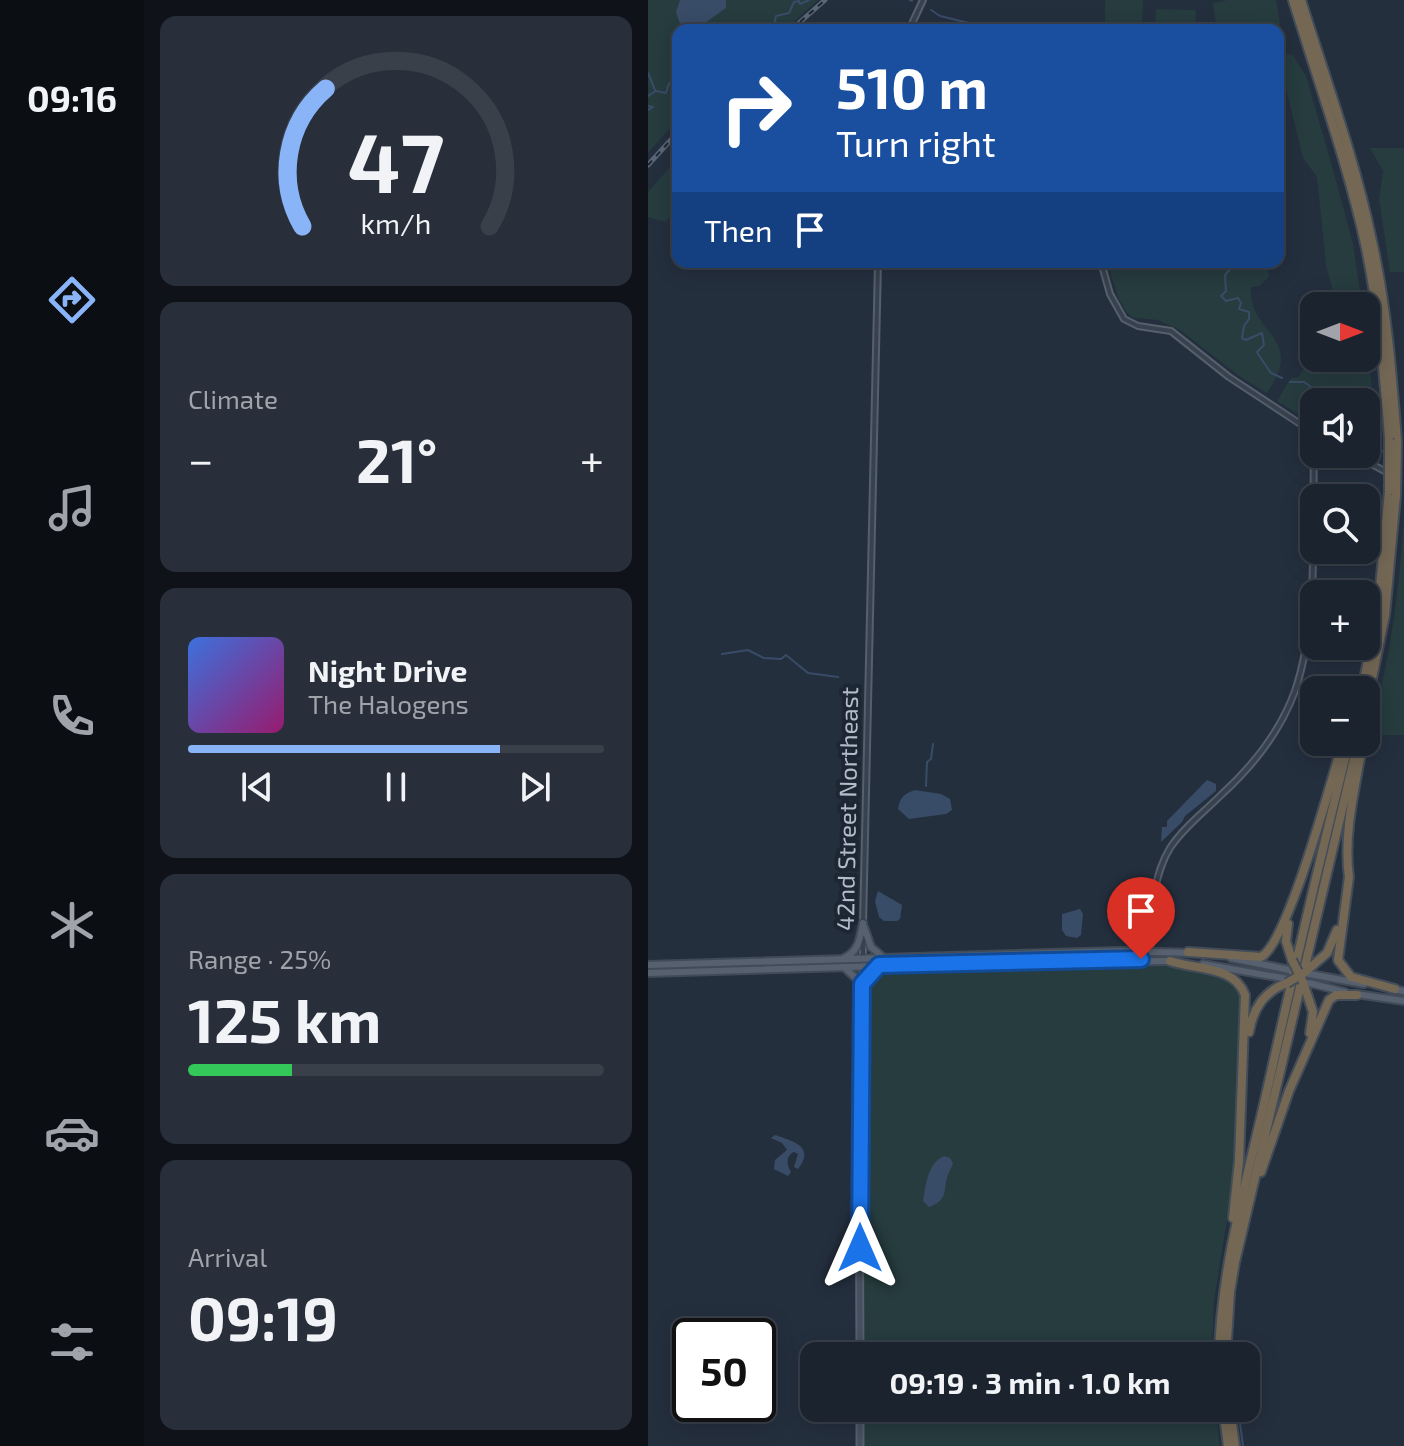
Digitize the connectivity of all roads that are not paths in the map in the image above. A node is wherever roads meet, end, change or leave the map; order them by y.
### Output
1 (923, 0) edge
2 (1293, 0) edge
3 (1301, 0) edge
4 (912, 24) edge
5 (878, 268) edge
6 (1103, 268) edge
7 (1300, 424) edge
8 (1393, 440) junction
9 (1314, 468) edge
10 (1378, 468) edge
11 (1404, 482) edge
12 (1393, 493) junction
13 (1376, 667) junction
14 (1364, 676) edge
15 (1374, 676) edge
16 (1374, 676) edge
17 (1339, 756) edge
18 (1346, 756) edge
19 (1357, 756) edge
20 (1359, 756) edge
21 (1347, 864) junction
22 (1305, 869) junction
23 (863, 923) junction
24 (1188, 952) junction
25 (1146, 954) junction
26 (885, 959) junction
27 (1170, 961) junction
28 (863, 963) junction
29 (841, 964) junction
30 (648, 965) edge
31 (879, 965) junction
32 (648, 973) edge
33 (1299, 978) junction
34 (862, 984) junction
35 (1400, 990) edge
36 (1357, 995) junction
37 (1404, 1001) edge
38 (1298, 1068) junction
39 (1242, 1108) junction
40 (1244, 1226) junction
41 (860, 1342) edge
42 (1220, 1342) joint
43 (1227, 1342) edge
44 (860, 1422) edge
45 (1225, 1422) edge
46 (1232, 1422) edge
47 (860, 1446) edge
48 (1228, 1446) edge
49 (1235, 1446) edge

1 - 4 street
2 - 8 highway
3 - 8 highway
5 - 23 street, 42nd Street Northeast
6 - 7 street
8 - 12 highway, bridge
9 - 25 street
10 - 11 street
12 - 13 highway
12 - 14 highway
13 - 15 highway
13 - 16 highway
17 - 22 highway
18 - 42 highway
19 - 40 highway
20 - 21 highway
21 - 33 highway
21 - 35 highway
22 - 24 highway
22 - 33 highway, bridge
23 - 26 main road
23 - 28 street, 42nd Street Northeast
23 - 29 main road
24 - 25 main road
24 - 33 main road
25 - 26 main road
25 - 27 main road
25 - 31 main road
26 - 28 main road
27 - 33 main road
27 - 39 highway
28 - 29 main road
28 - 31 main road
28 - 34 main road, 42nd Street Northeast
29 - 30 main road
29 - 32 main road
29 - 34 main road
31 - 34 main road
33 - 35 main road
33 - 36 main road
33 - 38 highway
33 - 39 highway
34 - 41 main road, 42nd Street Northeast
36 - 37 main road
36 - 38 highway
38 - 40 highway
39 - 42 highway
40 - 43 highway
44 - 47 main road
45 - 48 highway
46 - 49 highway

